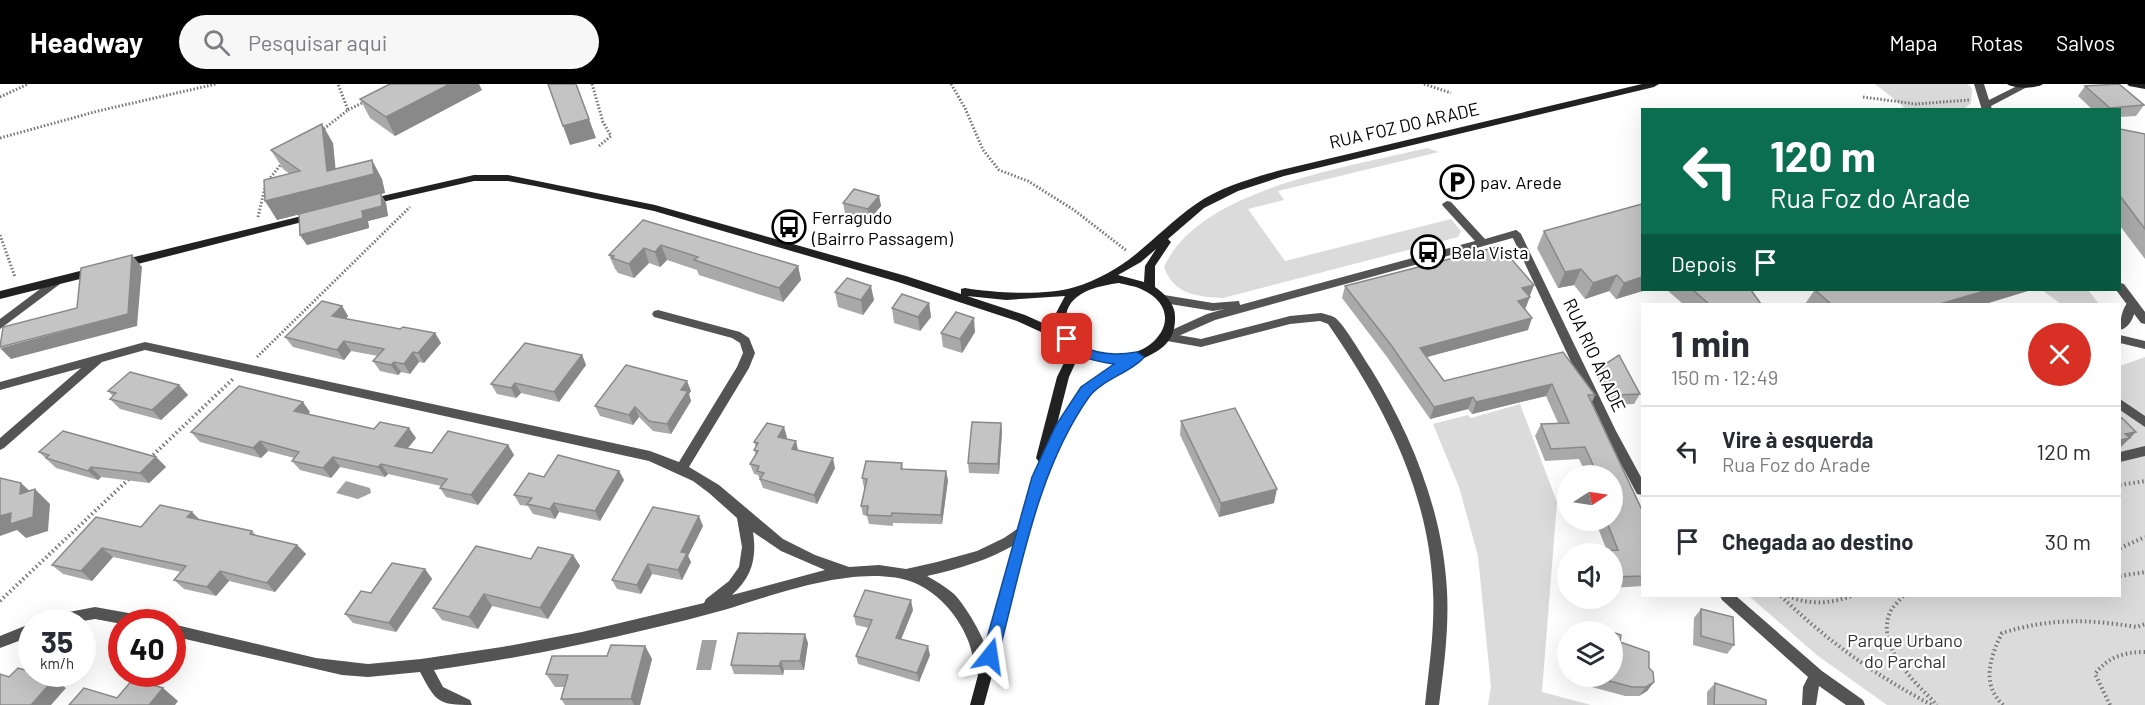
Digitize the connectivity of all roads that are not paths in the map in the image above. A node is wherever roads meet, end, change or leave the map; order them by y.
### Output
1 (1654, 84) edge
2 (1979, 84) edge
3 (2012, 84) edge
4 (2038, 84) edge
5 (2132, 84) edge
6 (2026, 85) edge
7 (2145, 86) edge
8 (1985, 104) edge
9 (1447, 204) dead end
10 (354, 206) edge
11 (321, 214) edge
12 (1175, 228) junction
13 (1483, 243) junction
14 (902, 279) junction
15 (1102, 280) junction
16 (56, 281) junction
17 (1150, 287) junction
18 (2121, 288) edge
19 (1074, 291) junction
20 (0, 295) edge
21 (1278, 298) junction
22 (1164, 299) junction
23 (2132, 303) junction
24 (658, 314) dead end
25 (2145, 320) edge
26 (0, 325) edge
27 (2121, 325) edge
28 (1167, 337) junction
29 (2121, 339) edge
30 (1072, 344) junction
31 (2145, 345) edge
32 (1137, 357) junction
33 (99, 359) junction
34 (0, 386) edge
35 (2121, 405) edge
36 (2145, 422) edge
37 (0, 444) edge
38 (2145, 452) edge
39 (2121, 457) edge
40 (682, 468) junction
41 (1039, 477) junction
42 (1641, 488) edge
43 (744, 518) junction
44 (1022, 532) junction
45 (845, 571) junction
46 (906, 574) junction
47 (1728, 597) edge
48 (703, 609) junction
49 (186, 633) edge
50 (18, 635) edge
51 (0, 642) edge
52 (424, 665) junction
53 (985, 676) junction
54 (1817, 676) junction
55 (465, 705) edge
56 (977, 705) edge
57 (1432, 705) edge
58 (1809, 705) edge
59 (1858, 705) edge

1 - 12 street, RUA FOZ DO ARADE
2 - 8 street
3 - 6 street
4 - 6 street
5 - 7 street
6 - 8 street
9 - 13 street
10 - 14 street
11 - 16 street
12 - 15 street, RUA FOZ DO ARADE
12 - 17 street, RUA FOZ DO ARADE
13 - 21 street
13 - 42 street, RUA RIO ARADE
14 - 19 street, RUA FOZ DO ARADE
14 - 30 street
15 - 17 street, RUA FOZ DO ARADE
15 - 19 street, RUA FOZ DO ARADE
16 - 20 street
16 - 26 street
17 - 22 street, RUA FOZ DO ARADE
18 - 23 street
19 - 30 street
21 - 22 street
21 - 28 street
22 - 28 street
23 - 25 street
23 - 27 street
24 - 40 street
28 - 32 street
28 - 57 street
29 - 31 street
30 - 32 street
30 - 41 street
32 - 41 street
33 - 34 street
33 - 37 street
33 - 40 street
35 - 36 street
38 - 39 street
40 - 43 street
41 - 44 street
43 - 45 street
43 - 48 street
44 - 46 street
44 - 53 street
45 - 46 street
45 - 48 street
46 - 53 street
47 - 54 street
48 - 52 street
49 - 52 street
50 - 51 street
52 - 55 street
53 - 56 street
54 - 58 street
54 - 59 street

